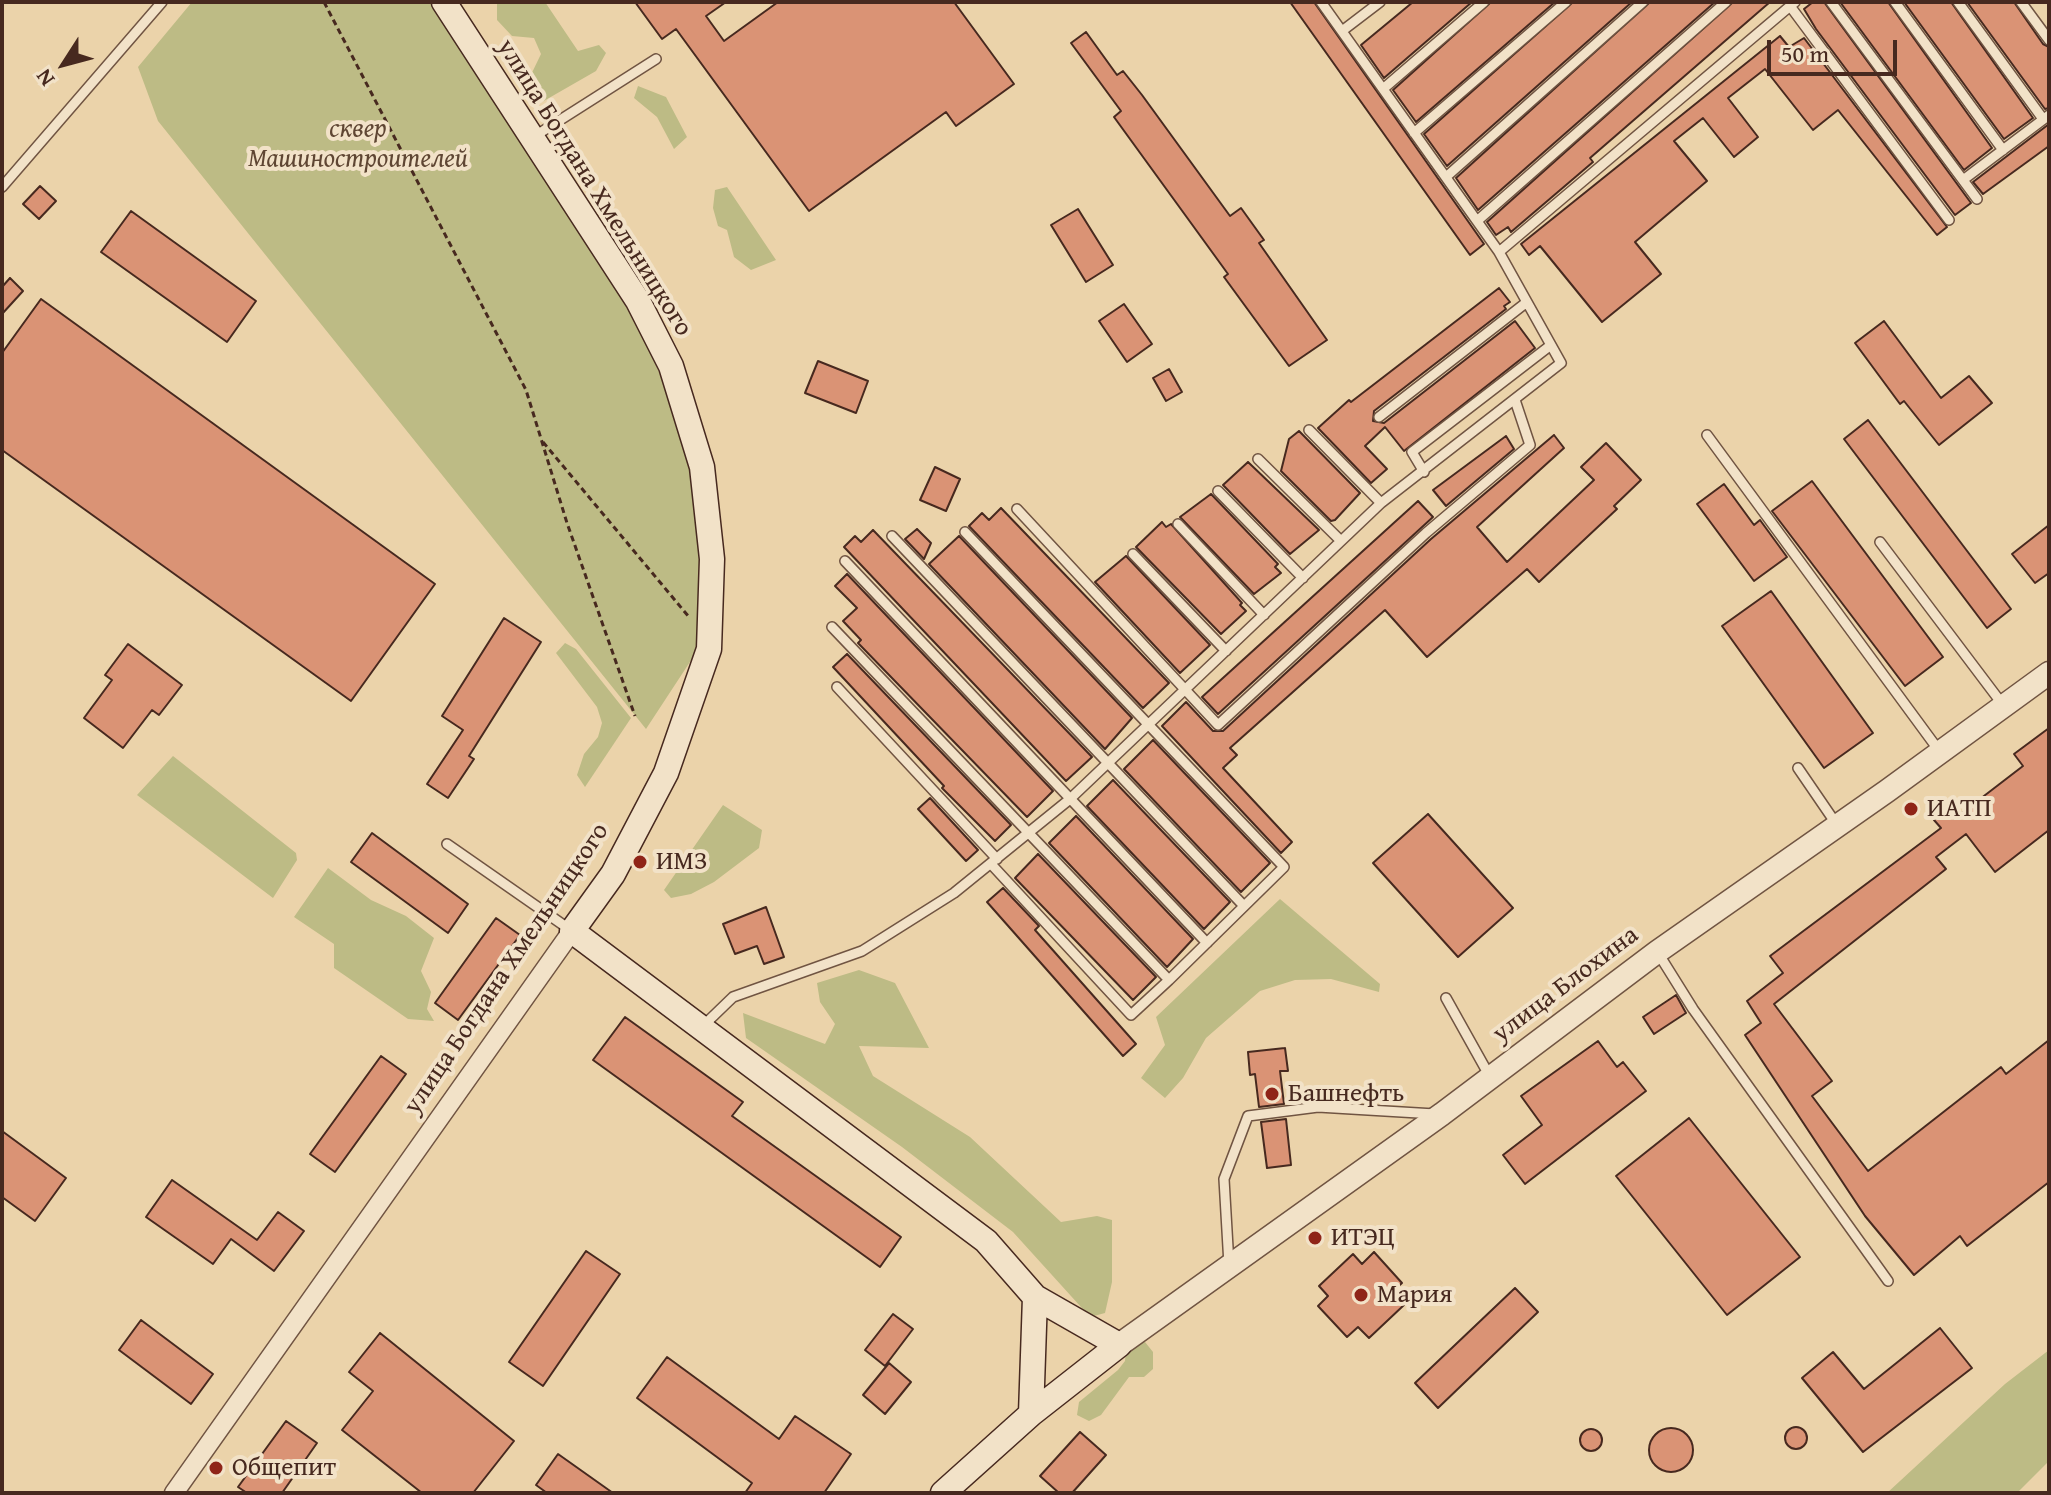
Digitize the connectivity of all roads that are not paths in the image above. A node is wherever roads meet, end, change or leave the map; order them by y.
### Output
1 (162, 2) edge
2 (444, 2) edge
3 (1321, 2) edge
4 (1380, 2) edge
5 (1484, 2) edge
6 (1566, 2) edge
7 (1643, 2) edge
8 (1726, 2) edge
9 (1831, 2) edge
10 (1895, 2) edge
11 (1958, 2) edge
12 (2021, 2) edge
13 (1793, 4) edge
14 (1342, 31) junction
15 (2049, 40) edge
16 (656, 59) dead end
17 (1383, 89) junction
18 (2046, 117) edge
19 (1414, 133) junction
20 (532, 137) junction
21 (2003, 150) junction
22 (1446, 177) junction
23 (1963, 180) junction
24 (2, 187) edge
25 (1977, 199) dead end
26 (1949, 220) dead end
27 (1477, 221) junction
28 (1499, 252) junction
29 (1527, 302) junction
30 (1551, 345) junction
31 (1515, 400) junction
32 (1379, 417) dead end
33 (1309, 430) dead end
34 (1707, 435) dead end
35 (1258, 459) dead end
36 (1424, 472) junction
37 (1218, 491) dead end
38 (1381, 503) junction
39 (1017, 509) dead end
40 (1178, 524) dead end
41 (965, 532) dead end
42 (892, 536) dead end
43 (1341, 541) junction
44 (1880, 542) dead end
45 (1133, 554) dead end
46 (845, 561) dead end
47 (1303, 578) junction
48 (1264, 615) junction
49 (832, 627) dead end
50 (1226, 651) junction
51 (2049, 673) edge
52 (837, 687) dead end
53 (1186, 689) junction
54 (2003, 706) junction
55 (1148, 725) junction
56 (1940, 752) junction
57 (1108, 763) junction
58 (1798, 768) dead end
59 (1070, 799) junction
60 (1838, 826) junction
61 (1029, 833) junction
62 (447, 844) dead end
63 (994, 861) junction
64 (1244, 906) junction
65 (572, 931) junction
66 (1207, 943) junction
67 (1657, 952) junction
68 (1169, 980) junction
69 (1446, 998) dead end
70 (703, 1026) junction
71 (1490, 1077) junction
72 (1442, 1114) junction
73 (1229, 1268) junction
74 (1888, 1281) dead end
75 (1035, 1297) junction
76 (1119, 1345) junction
77 (1031, 1414) junction
78 (174, 1493) edge
79 (943, 1493) edge

1 - 24 lane
2 - 20 main road, улица Богдана Хмельницкого
3 - 14 lane
4 - 14 lane
5 - 17 lane
6 - 19 lane
7 - 22 lane
8 - 27 lane
9 - 23 lane
10 - 21 lane
11 - 18 lane
12 - 15 lane
13 - 26 lane
13 - 28 lane
14 - 17 lane
16 - 20 lane
17 - 19 lane
18 - 21 lane
19 - 22 lane
20 - 65 main road, улица Богдана Хмельницкого
21 - 23 lane
22 - 27 lane
23 - 25 lane
27 - 28 lane
28 - 29 lane
29 - 30 lane
29 - 32 lane
30 - 31 lane
30 - 36 lane
31 - 36 lane
31 - 53 lane
33 - 38 lane
34 - 56 lane
35 - 43 lane
36 - 38 lane
37 - 47 lane
38 - 43 lane
39 - 53 lane
40 - 48 lane
41 - 55 lane
42 - 57 lane
43 - 47 lane
44 - 54 lane
45 - 50 lane
46 - 59 lane
47 - 48 lane
48 - 50 lane
49 - 61 lane
50 - 53 lane
51 - 54 street, улица Блохина
52 - 63 lane
53 - 55 lane
54 - 56 street, улица Блохина
55 - 57 lane
55 - 64 lane
56 - 60 street, улица Блохина
57 - 59 lane
57 - 64 lane
58 - 60 lane
59 - 61 lane
59 - 66 lane
60 - 67 street, улица Блохина
61 - 63 lane
61 - 68 lane
62 - 65 lane
63 - 68 lane
63 - 70 lane
64 - 66 lane
65 - 70 main road
65 - 78 street, улица Богдана Хмельницкого
66 - 68 lane
67 - 71 street, улица Блохина
67 - 74 lane
69 - 71 lane
70 - 75 main road
71 - 72 street, улица Блохина
72 - 73 street, улица Блохина
72 - 73 lane
73 - 76 street, улица Блохина
75 - 76 main road
75 - 77 main road
76 - 77 main road, улица Блохина
77 - 79 main road, улица Блохина

